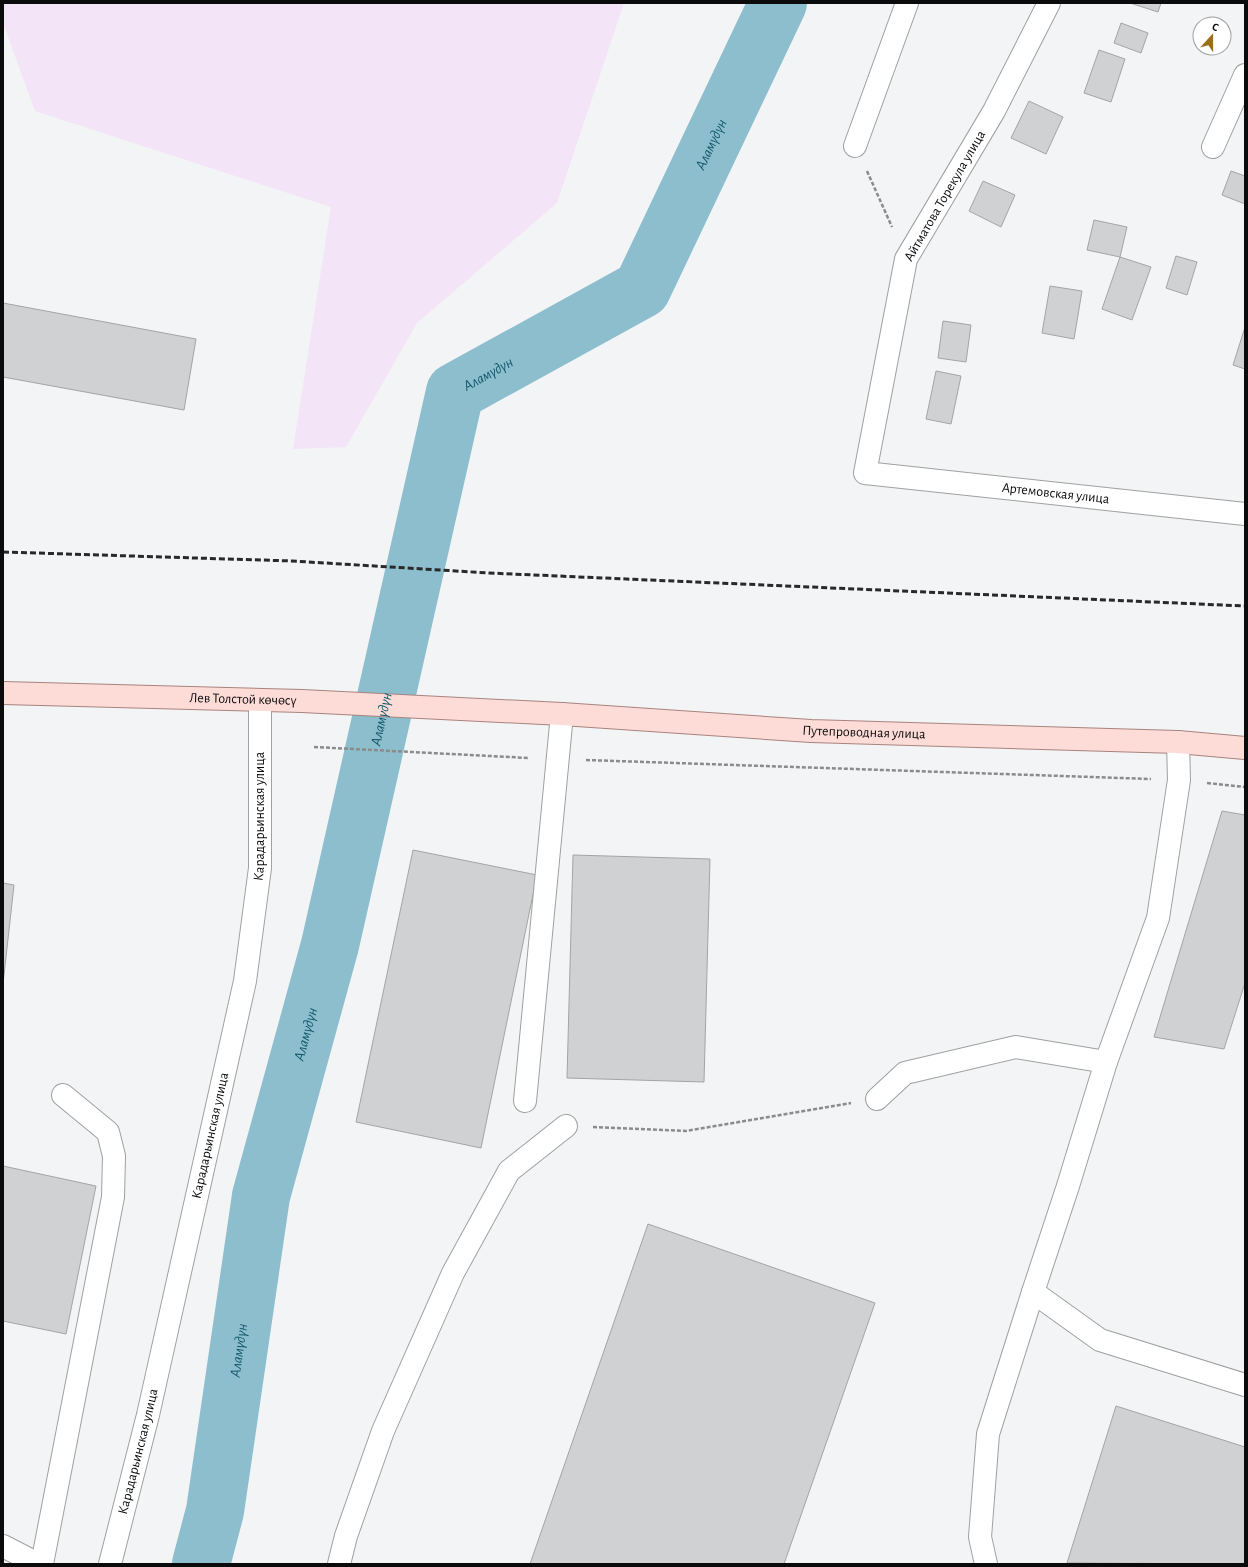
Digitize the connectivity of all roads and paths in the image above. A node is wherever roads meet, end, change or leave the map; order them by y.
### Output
1 (907, 3) edge
2 (1050, 3) edge
3 (1245, 75) edge
4 (856, 146) joint
5 (1213, 147) dead end
6 (906, 259) junction
7 (865, 473) joint
8 (1245, 514) edge
9 (3, 693) edge
10 (260, 700) junction
11 (482, 711) joint
12 (562, 714) junction
13 (1178, 742) junction
14 (314, 747) dead end
15 (1245, 748) edge
16 (559, 759) junction
17 (1179, 780) junction
18 (1245, 787) edge
19 (1106, 1062) junction
20 (64, 1095) dead end
21 (877, 1099) joint
22 (525, 1101) dead end
23 (566, 1126) joint
24 (1033, 1292) junction
25 (1245, 1385) edge
26 (3, 1546) edge
27 (38, 1564) edge
28 (42, 1564) edge
29 (110, 1564) edge
30 (339, 1564) edge
31 (986, 1564) edge

1 - 4 street
2 - 6 street, Айтматова Торекула улица
3 - 5 street
4 - 6 path
6 - 7 street, Айтматова Торекула улица
7 - 8 street, Артемовская улица
9 - 10 main road, Лев Толстой көчөсү
10 - 11 main road, Лев Толстой көчөсү
10 - 29 street, Карадарьинская улица
11 - 12 main road, Путепроводная улица
12 - 13 main road, Путепроводная улица
12 - 16 street
13 - 15 main road, Путепроводная улица
13 - 17 street
14 - 16 path
16 - 17 path
16 - 22 street
17 - 18 path
17 - 19 street
19 - 21 street
19 - 24 street
20 - 28 street
21 - 23 path
23 - 30 street
24 - 25 street
24 - 31 street
26 - 27 street

